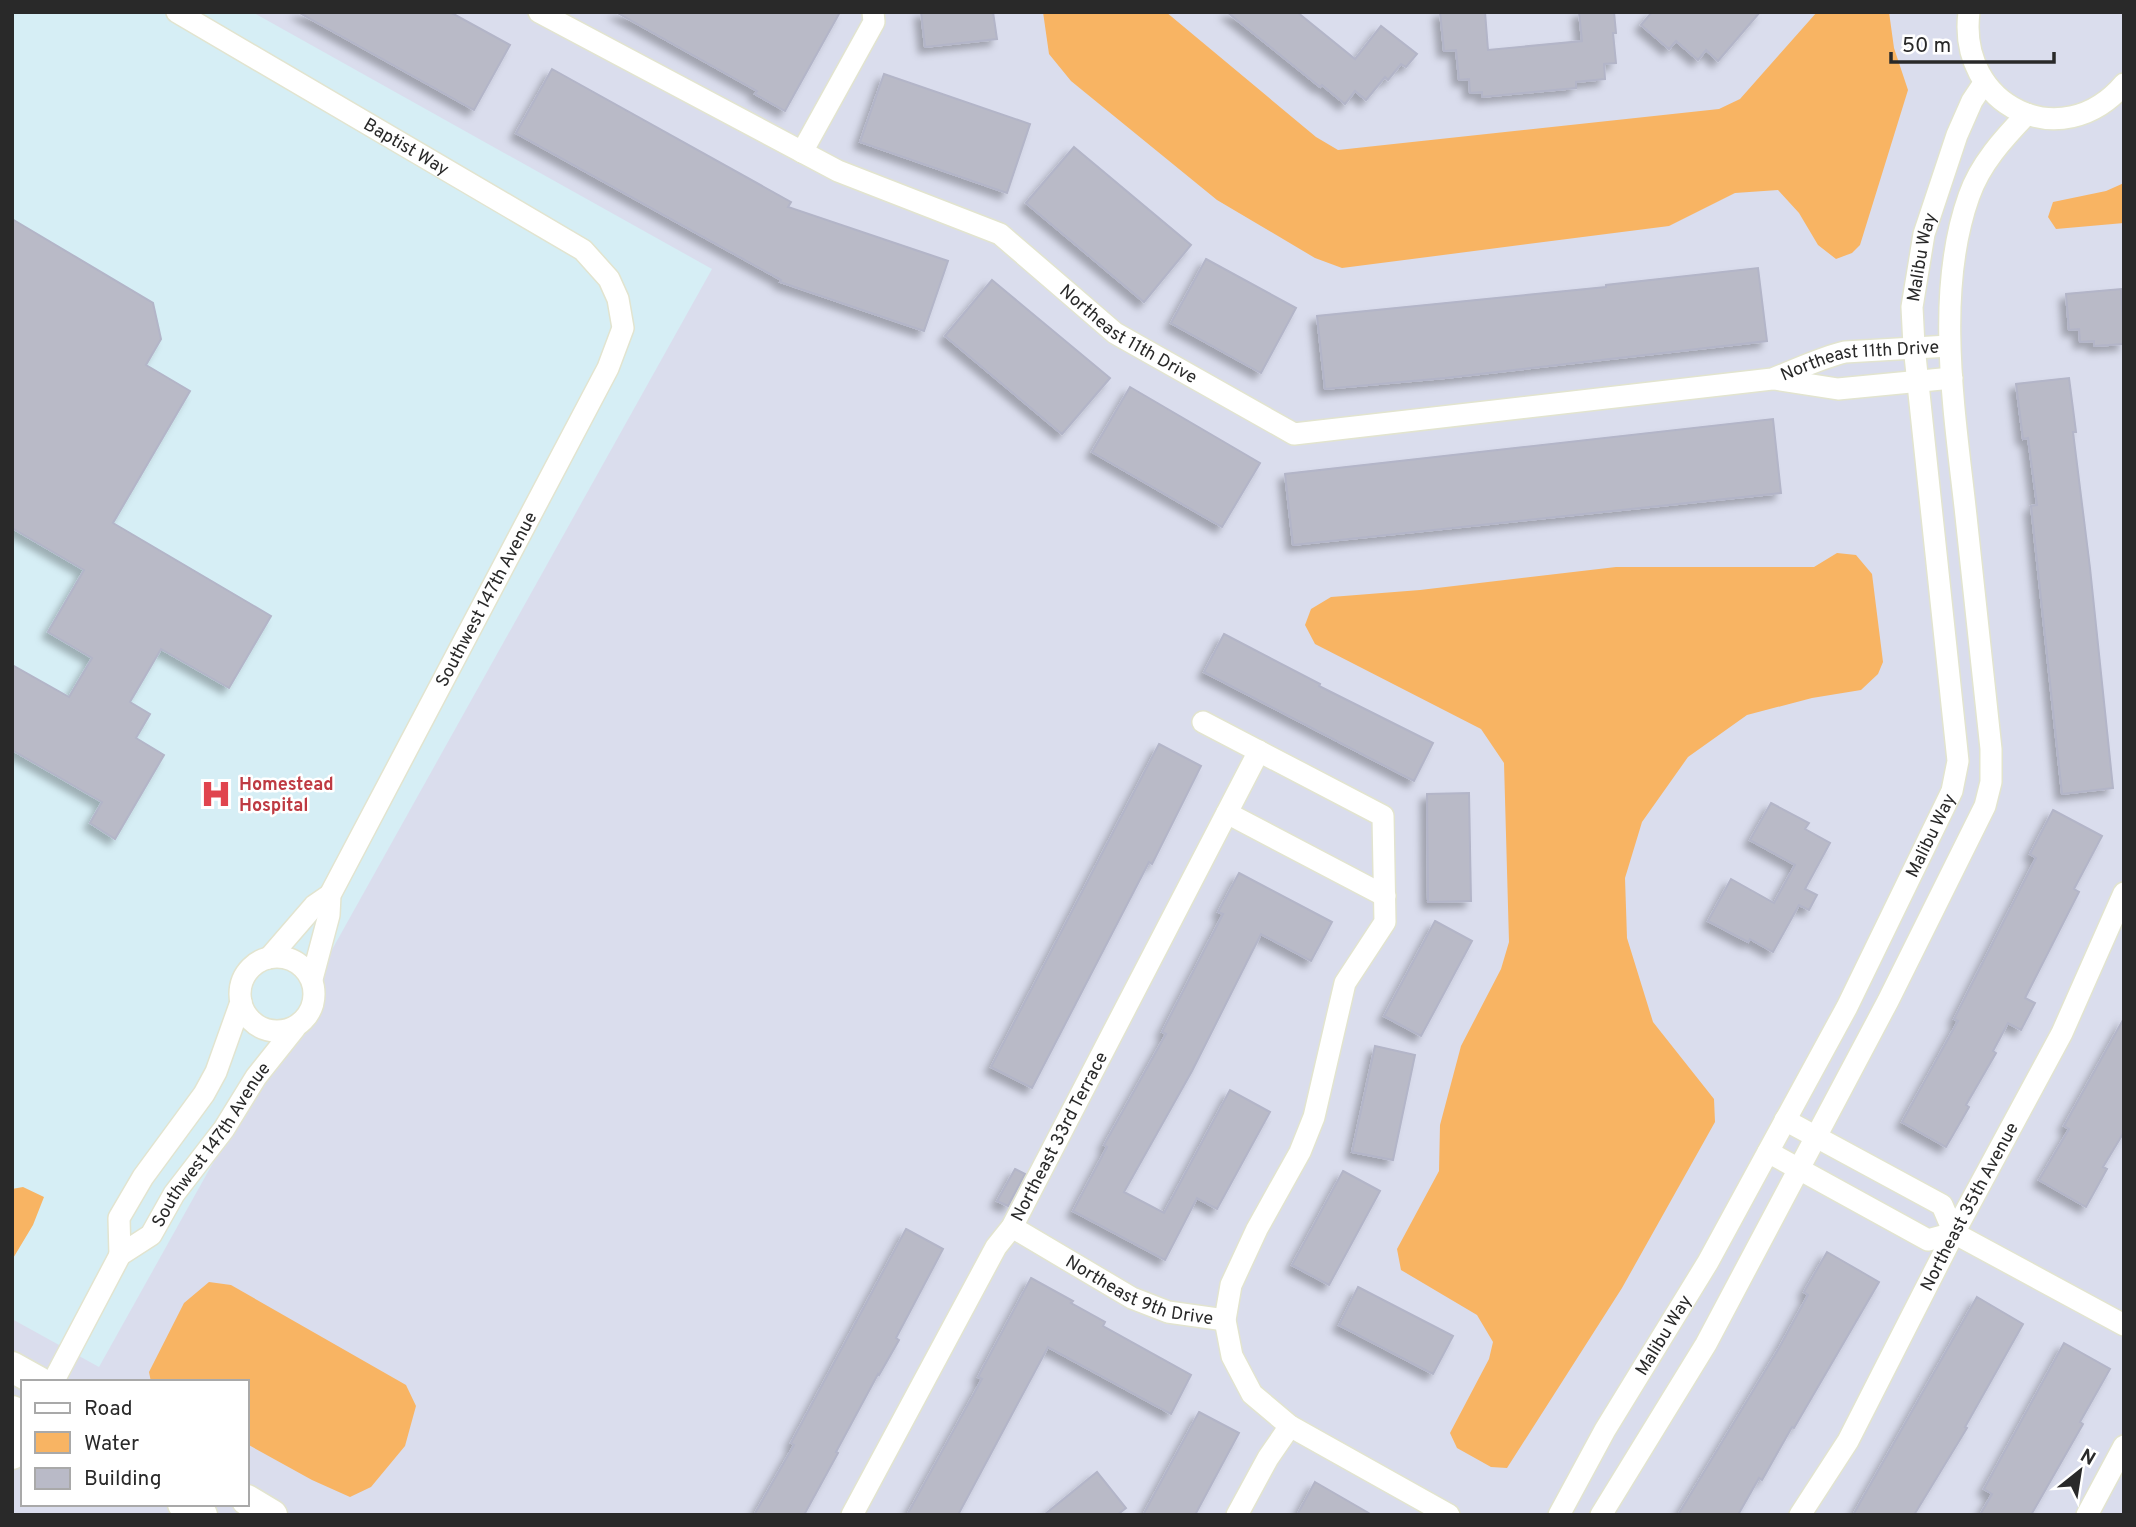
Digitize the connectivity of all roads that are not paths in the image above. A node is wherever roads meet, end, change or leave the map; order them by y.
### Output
1 (177, 12) edge
2 (539, 12) edge
3 (873, 12) edge
4 (1969, 12) edge
5 (1984, 83) junction
6 (2124, 83) edge
7 (2027, 114) junction
8 (802, 152) junction
9 (618, 299) joint
10 (1914, 346) junction
11 (1949, 346) junction
12 (1952, 378) junction
13 (1772, 379) junction
14 (1918, 380) junction
15 (1203, 722) dead end
16 (1259, 751) junction
17 (1227, 813) junction
18 (2124, 893) edge
19 (330, 895) junction
20 (1385, 896) junction
21 (269, 958) junction
22 (312, 979) junction
23 (240, 1002) junction
24 (295, 1028) junction
25 (1785, 1120) junction
26 (1817, 1138) junction
27 (1768, 1152) junction
28 (1800, 1170) junction
29 (1012, 1227) junction
30 (1954, 1233) junction
31 (120, 1255) junction
32 (1225, 1320) junction
33 (2124, 1325) edge
34 (12, 1367) edge
35 (35, 1380) edge
36 (54, 1380) edge
37 (1290, 1426) junction
38 (2124, 1447) edge
39 (1405, 1491) junction
40 (248, 1501) edge
41 (186, 1506) edge
42 (202, 1515) edge
43 (272, 1515) edge
44 (852, 1515) edge
45 (1237, 1515) edge
46 (1418, 1515) edge
47 (1449, 1515) edge
48 (1559, 1515) edge
49 (1601, 1515) edge
50 (1800, 1515) edge
51 (2087, 1515) edge

1 - 9 street, Baptist Way
2 - 8 street, Northeast 11th Drive
3 - 8 street
4 - 5 street
5 - 7 street
5 - 10 street, Malibu Way
6 - 7 street
7 - 11 street, Malibu Way
8 - 13 street, Northeast 11th Drive
9 - 19 street, Southwest 147th Avenue
10 - 11 street, Northeast 11th Drive
10 - 13 street, Northeast 11th Drive
10 - 14 street, Malibu Way
11 - 12 street, Malibu Way
12 - 14 street, Northeast 11th Drive
12 - 26 street, Malibu Way
13 - 14 street, Northeast 11th Drive
14 - 25 street, Malibu Way
15 - 16 street
16 - 17 street, Northeast 33rd Terrace
16 - 20 street
17 - 20 street
17 - 29 street, Northeast 33rd Terrace
18 - 30 street, Northeast 35th Avenue
19 - 21 street, Southwest 147th Avenue
19 - 22 street, Southwest 147th Avenue
20 - 32 street
21 - 22 street
21 - 23 street
22 - 24 street
23 - 24 street
23 - 31 street, Southwest 147th Avenue
24 - 31 street, Southwest 147th Avenue
25 - 26 street
25 - 27 street, Malibu Way
26 - 28 street, Malibu Way
26 - 30 street
27 - 28 street
27 - 48 street, Malibu Way
28 - 30 street
28 - 49 street, Malibu Way
29 - 32 street, Northeast 9th Drive
29 - 44 street, Northeast 33rd Terrace
30 - 33 street
30 - 50 street, Northeast 35th Avenue
31 - 36 street, Southwest 147th Avenue
32 - 37 street, Northeast 9th Drive
34 - 35 main road
37 - 39 street, Northeast 9th Drive
37 - 45 street
38 - 51 street
39 - 46 street
39 - 47 street, Northeast 9th Drive
40 - 43 main road
41 - 42 main road

